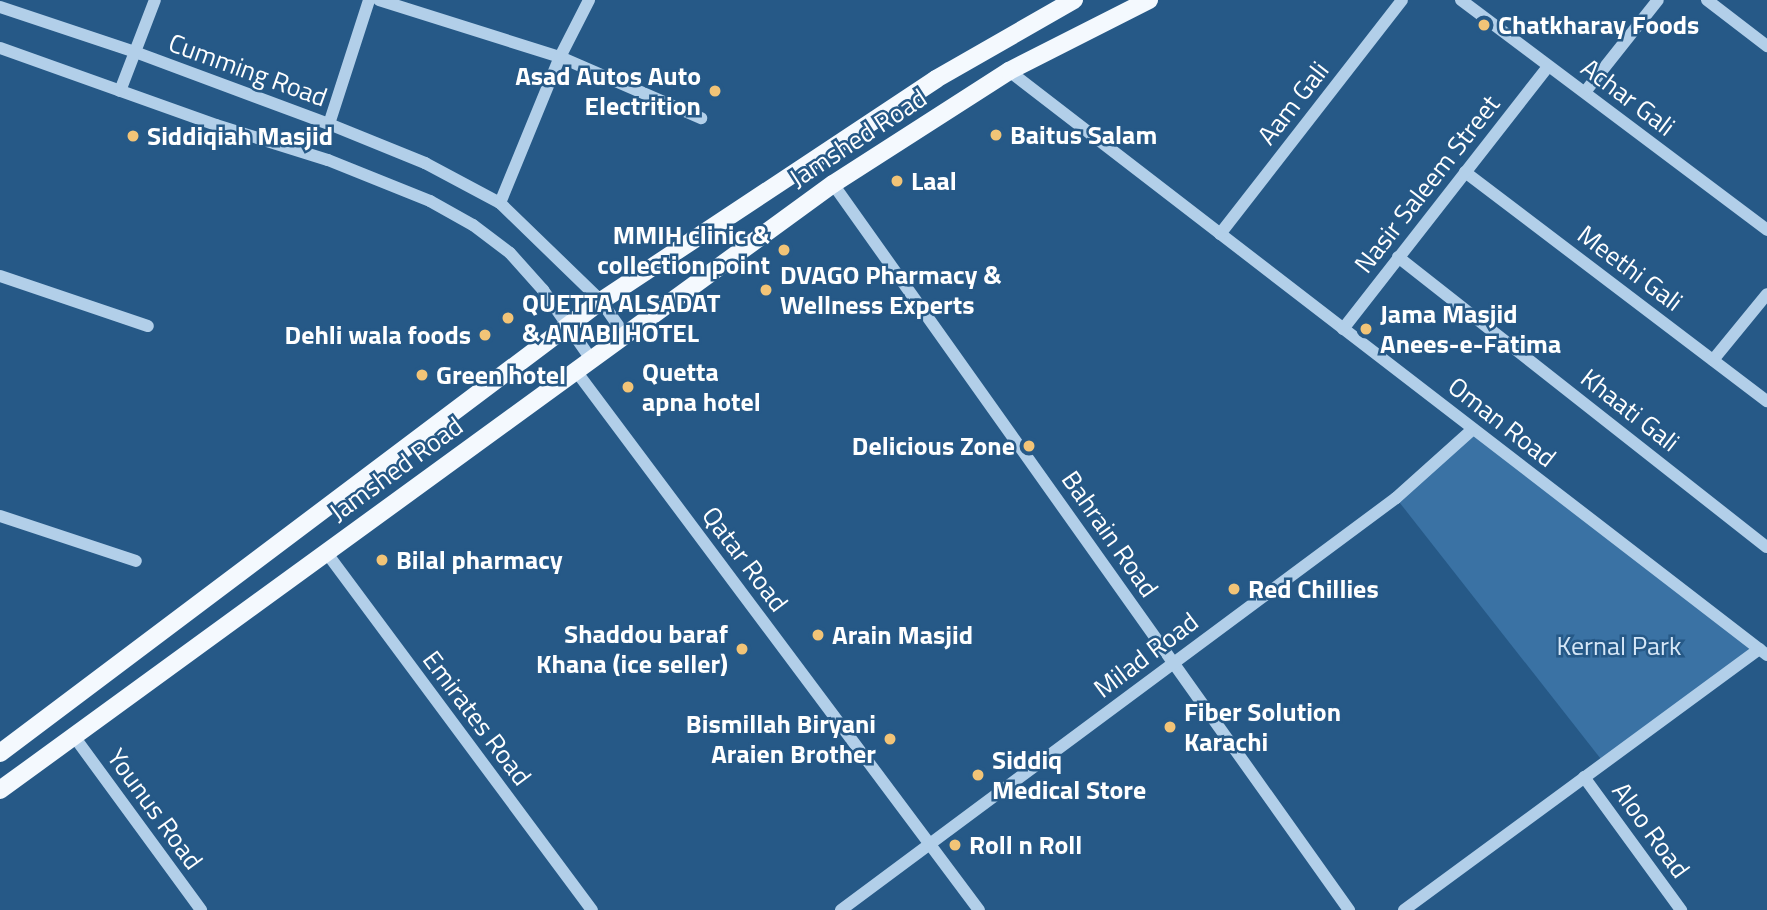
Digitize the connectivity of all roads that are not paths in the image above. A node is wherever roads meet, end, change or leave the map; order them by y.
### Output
1 (155, 0) edge
2 (369, 0) edge
3 (379, 0) edge
4 (589, 0) edge
5 (1074, 0) edge
6 (1149, 0) edge
7 (1402, 0) edge
8 (1461, 0) edge
9 (1658, 0) edge
10 (1707, 0) edge
11 (0, 8) edge
12 (1767, 47) edge
13 (0, 48) edge
14 (135, 52) junction
15 (560, 57) junction
16 (1548, 67) junction
17 (1009, 71) junction
18 (120, 91) junction
19 (1585, 92) junction
20 (701, 118) dead end
21 (329, 124) junction
22 (1465, 172) junction
23 (833, 184) junction
24 (500, 203) junction
25 (1767, 230) edge
26 (1220, 234) junction
27 (1398, 257) junction
28 (0, 276) edge
29 (1767, 294) edge
30 (601, 301) junction
31 (570, 325) junction
32 (148, 326) dead end
33 (1343, 329) junction
34 (624, 334) junction
35 (591, 359) junction
36 (1713, 360) junction
37 (576, 371) junction
38 (1767, 401) edge
39 (1473, 429) junction
40 (0, 516) edge
41 (1767, 547) edge
42 (326, 552) junction
43 (136, 561) dead end
44 (1763, 652) edge
45 (1173, 663) junction
46 (73, 735) junction
47 (0, 753) edge
48 (1584, 777) junction
49 (0, 790) edge
50 (930, 844) junction
51 (201, 910) edge
52 (592, 910) edge
53 (841, 910) edge
54 (979, 910) edge
55 (1349, 910) edge
56 (1404, 910) edge
57 (1681, 910) edge

1 - 14 street
2 - 21 street
3 - 15 street
4 - 15 street
5 - 30 main road, Jamshed Road
6 - 17 main road, Jamshed Road
7 - 26 street, Aam Gali
8 - 16 street, Achar Gali
9 - 19 street
10 - 12 street
11 - 14 street, Cumming Road
13 - 18 street
14 - 18 street
14 - 21 street, Cumming Road
15 - 20 street
15 - 24 street
16 - 19 street, Achar Gali
16 - 22 street, Nasir Saleem Street
17 - 23 main road, Jamshed Road
17 - 26 street, Oman Road
18 - 31 street
19 - 25 street, Achar Gali
21 - 24 street, Cumming Road
22 - 27 street, Nasir Saleem Street
22 - 36 street, Meethi Gali
23 - 34 main road, Jamshed Road
23 - 45 street, Bahrain Road
24 - 30 street, Cumming Road
26 - 33 street, Oman Road
27 - 33 street, Nasir Saleem Street
27 - 41 street, Khaati Gali
28 - 32 street
29 - 36 street
30 - 31 main road, Jamshed Road
30 - 34 street, Cumming Road
31 - 35 street
31 - 47 main road, Jamshed Road
33 - 39 street, Oman Road
34 - 35 main road, Jamshed Road
35 - 37 main road, Jamshed Road
36 - 38 street, Meethi Gali
37 - 42 main road, Jamshed Road
37 - 50 street, Qatar Road
39 - 44 street, Oman Road
39 - 45 street, Milad Road
40 - 43 street
42 - 46 main road, Jamshed Road
42 - 52 street, Emirates Road
44 - 48 street
45 - 50 street, Milad Road
45 - 55 street, Bahrain Road
46 - 49 main road, Jamshed Road
46 - 51 street, Younus Road
48 - 56 street
48 - 57 street, Aloo Road
50 - 53 street, Milad Road
50 - 54 street, Qatar Road

